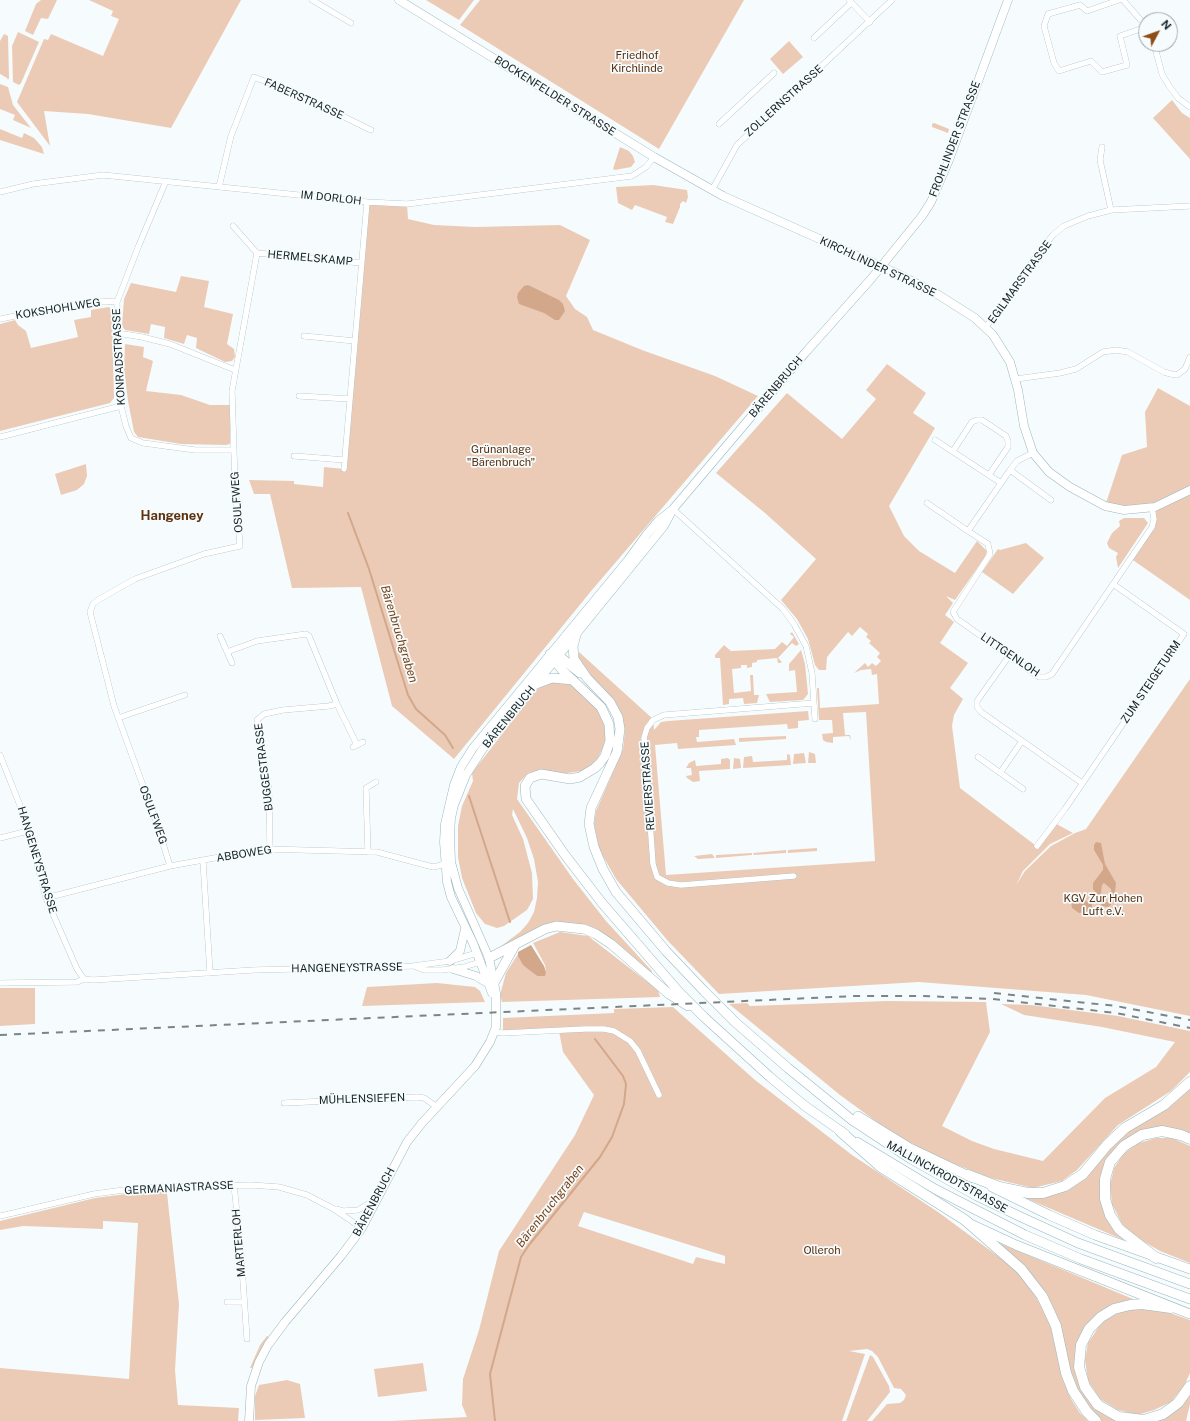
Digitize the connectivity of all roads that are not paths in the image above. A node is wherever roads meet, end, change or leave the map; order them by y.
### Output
1 (312, 0) edge
2 (399, 0) edge
3 (892, 0) edge
4 (1008, 0) edge
5 (1119, 0) edge
6 (1123, 0) edge
7 (850, 2) edge
8 (1080, 2) edge
9 (1138, 17) edge
10 (351, 22) dead end
11 (870, 22) junction
12 (1138, 29) edge
13 (814, 38) dead end
14 (1156, 52) edge
15 (774, 73) dead end
16 (1190, 107) edge
17 (719, 124) dead end
18 (371, 130) dead end
19 (1102, 147) dead end
20 (654, 157) junction
21 (166, 181) junction
22 (219, 187) junction
23 (712, 190) junction
24 (0, 192) edge
25 (367, 202) junction
26 (1190, 206) edge
27 (1111, 210) junction
28 (233, 226) dead end
29 (257, 253) junction
30 (361, 263) junction
31 (881, 267) junction
32 (117, 302) junction
33 (0, 319) edge
34 (986, 327) junction
35 (117, 333) junction
36 (304, 336) dead end
37 (355, 341) junction
38 (1190, 357) edge
39 (235, 370) junction
40 (1016, 378) junction
41 (299, 396) dead end
42 (350, 399) junction
43 (121, 406) junction
44 (0, 437) edge
45 (935, 440) dead end
46 (233, 450) junction
47 (953, 451) junction
48 (1033, 452) junction
49 (294, 456) dead end
50 (345, 460) junction
51 (344, 469) dead end
52 (1010, 470) junction
53 (989, 475) junction
54 (1001, 483) junction
55 (1190, 490) edge
56 (1051, 500) dead end
57 (927, 503) dead end
58 (1152, 508) junction
59 (673, 509) junction
60 (968, 531) junction
61 (1113, 584) junction
62 (576, 635) junction
63 (220, 636) dead end
64 (227, 652) junction
65 (1009, 656) junction
66 (554, 657) junction
67 (232, 663) dead end
68 (587, 678) junction
69 (574, 680) junction
70 (536, 684) junction
71 (185, 695) dead end
72 (814, 703) junction
73 (337, 704) junction
74 (118, 718) junction
75 (815, 719) dead end
76 (1022, 741) junction
77 (363, 742) dead end
78 (0, 755) edge
79 (978, 757) dead end
80 (1000, 773) junction
81 (376, 782) dead end
82 (1082, 783) junction
83 (1023, 789) dead end
84 (28, 831) junction
85 (0, 838) edge
86 (1037, 846) dead end
87 (270, 848) junction
88 (368, 852) junction
89 (203, 861) junction
90 (445, 864) junction
91 (170, 866) junction
92 (794, 876) dead end
93 (46, 898) junction
94 (465, 928) junction
95 (516, 944) junction
96 (477, 954) junction
97 (489, 958) junction
98 (480, 962) junction
99 (451, 965) junction
100 (413, 966) junction
101 (210, 973) junction
102 (84, 979) junction
103 (0, 983) edge
104 (492, 984) junction
105 (704, 1017) junction
106 (494, 1032) junction
107 (1190, 1082) edge
108 (818, 1092) junction
109 (659, 1095) dead end
110 (284, 1102) dead end
111 (437, 1107) junction
112 (840, 1131) junction
113 (1190, 1139) edge
114 (968, 1175) junction
115 (234, 1185) junction
116 (377, 1199) junction
117 (332, 1208) junction
118 (0, 1216) edge
119 (965, 1220) junction
120 (362, 1228) junction
121 (1156, 1258) junction
122 (1190, 1269) edge
123 (1190, 1284) edge
124 (1190, 1299) edge
125 (227, 1302) dead end
126 (244, 1302) junction
127 (1171, 1308) junction
128 (1190, 1314) edge
129 (247, 1339) dead end
130 (1190, 1386) edge
131 (250, 1421) edge
132 (1096, 1421) edge

1 - 10 street
2 - 20 main road, BOCKENFELDER STRASSE
3 - 11 street, ZOLLERNSTRASSE
4 - 31 main road, FROHLINDER STRASSE
5 - 8 street
6 - 9 street
7 - 11 street
7 - 13 street
8 - 12 street
11 - 23 street, ZOLLERNSTRASSE
14 - 16 street
15 - 17 street
18 - 22 street, FABERSTRASSE
19 - 27 street
20 - 23 main road, BOCKENFELDER STRASSE
20 - 25 street, IM DORLOH
21 - 22 street, IM DORLOH
21 - 24 street, IM DORLOH
21 - 32 street, KONRADSTRASSE
22 - 25 street, IM DORLOH
23 - 31 main road, KIRCHLINDER STRASSE
25 - 30 street, HERMELSKAMP
26 - 27 street, EGILMARSTRASSE
27 - 34 street, EGILMARSTRASSE
28 - 29 street, HERMELSKAMP
29 - 30 street, HERMELSKAMP
29 - 39 street, OSULFWEG
30 - 37 street
31 - 34 main road, KIRCHLINDER STRASSE
31 - 59 main road, BÄRENBRUCH
32 - 33 street, KOKSHOHLWEG
32 - 35 street, KONRADSTRASSE
34 - 40 main road, KIRCHLINDER STRASSE
35 - 39 street
35 - 43 street, KONRADSTRASSE
36 - 37 street
37 - 42 street
38 - 40 street
39 - 46 street, OSULFWEG
40 - 48 main road, KIRCHLINDER STRASSE
41 - 42 street
42 - 50 street
43 - 44 street
43 - 46 street, KONRADSTRASSE
45 - 47 street
46 - 74 street, OSULFWEG
47 - 53 street
47 - 53 street
48 - 52 street
48 - 58 main road, KIRCHLINDER STRASSE
49 - 50 street
50 - 51 street
52 - 54 street
52 - 56 street
53 - 54 street
54 - 60 street
55 - 58 main road, KIRCHLINDER STRASSE
57 - 60 street, LITTGENLOH
58 - 61 street, LITTGENLOH
59 - 62 main road, BÄRENBRUCH
59 - 66 main road, BÄRENBRUCH
59 - 72 street
60 - 65 street, LITTGENLOH
61 - 65 street, LITTGENLOH
61 - 82 street, ZUM STEIGETURM
62 - 66 main road, BÄRENBRUCH
62 - 68 highway
63 - 64 street
64 - 67 street
64 - 73 street
65 - 76 street
66 - 68 highway
66 - 69 highway
66 - 70 main road, BÄRENBRUCH
66 - 90 main road, BÄRENBRUCH
68 - 108 highway, MALLINCKRODTSTRASSE
69 - 70 highway
69 - 105 highway
70 - 97 main road, BÄRENBRUCH
71 - 74 street
72 - 75 street
72 - 92 street, REVIERSTRASSE
73 - 77 street
73 - 87 street, BUGGESTRASSE
74 - 91 street, OSULFWEG
76 - 80 street
76 - 82 street
78 - 84 street, HANGENEYSTRASSE
79 - 80 street
80 - 83 street
81 - 88 street
82 - 86 street, ZUM STEIGETURM
84 - 85 street
84 - 93 street, HANGENEYSTRASSE
87 - 88 street, ABBOWEG
87 - 89 street, ABBOWEG
88 - 90 street, ABBOWEG
89 - 91 street, ABBOWEG
89 - 101 street
90 - 94 main road, BÄRENBRUCH
91 - 93 street, ABBOWEG
93 - 102 street, HANGENEYSTRASSE
94 - 96 main road, BÄRENBRUCH
94 - 99 main road
95 - 97 highway
95 - 104 highway
95 - 105 highway
96 - 97 main road
96 - 98 main road, BÄRENBRUCH
96 - 99 street, HANGENEYSTRASSE
97 - 98 main road
97 - 104 main road, BÄRENBRUCH
98 - 99 street, HANGENEYSTRASSE
98 - 104 main road, BÄRENBRUCH
99 - 100 street, HANGENEYSTRASSE
99 - 100 street, HANGENEYSTRASSE
99 - 104 main road
100 - 101 street, HANGENEYSTRASSE
101 - 102 street, HANGENEYSTRASSE
102 - 103 street
104 - 106 main road, BÄRENBRUCH
105 - 112 highway, MALLINCKRODTSTRASSE
106 - 109 street
106 - 111 main road, BÄRENBRUCH
107 - 114 highway
108 - 114 highway
108 - 123 highway, MALLINCKRODTSTRASSE
110 - 111 street, MÜHLENSIEFEN
111 - 116 main road, BÄRENBRUCH
112 - 119 highway
112 - 124 highway, MALLINCKRODTSTRASSE
113 - 121 highway
114 - 121 highway
115 - 117 street, GERMANIASTRASSE
115 - 118 street, GERMANIASTRASSE
115 - 126 street, MARTERLOH
116 - 117 street, GERMANIASTRASSE
116 - 120 main road, BÄRENBRUCH
117 - 120 street, GERMANIASTRASSE
119 - 127 highway
119 - 132 highway
120 - 131 main road, BÄRENBRUCH
121 - 122 highway
125 - 126 street
126 - 129 street, MARTERLOH
127 - 128 highway
127 - 130 highway

